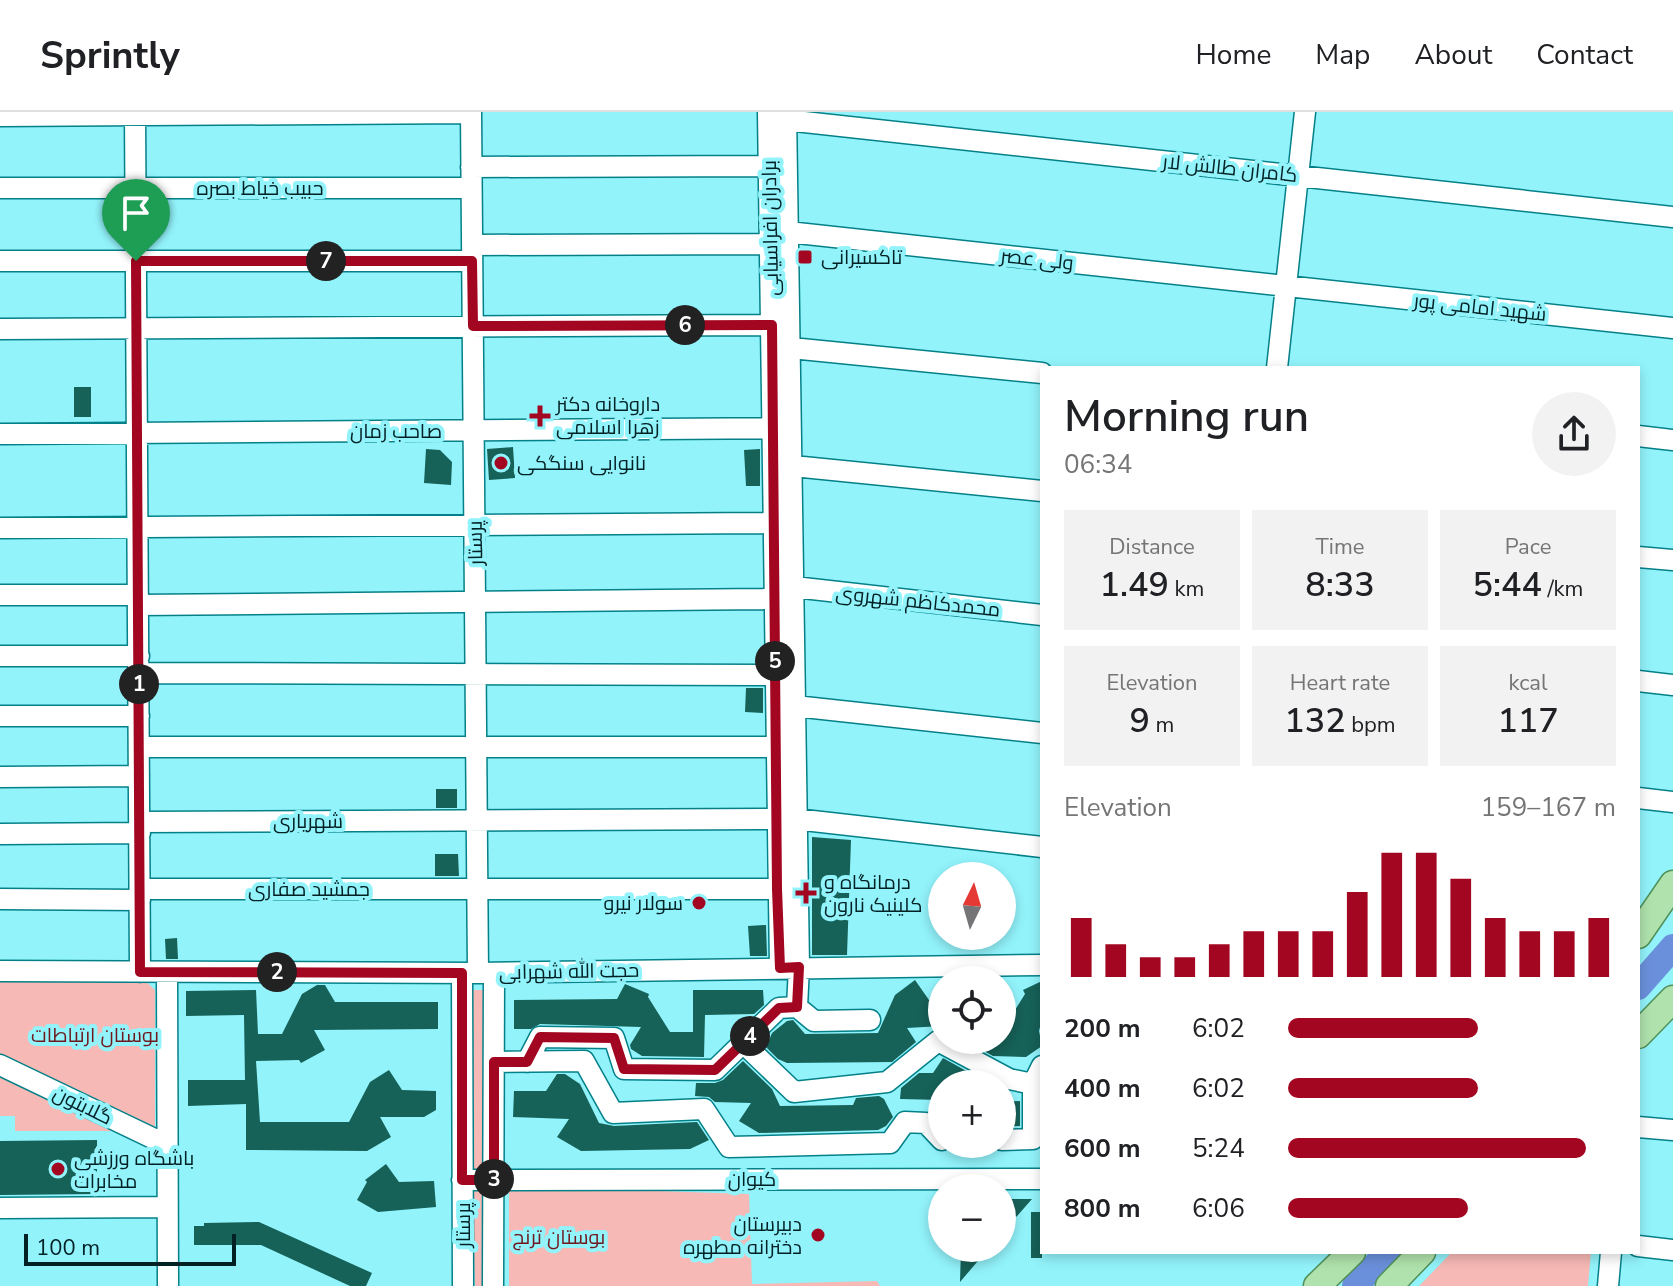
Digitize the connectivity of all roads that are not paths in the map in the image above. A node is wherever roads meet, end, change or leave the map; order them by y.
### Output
1 (1305, 112) edge
2 (471, 113) edge
3 (135, 114) edge
4 (780, 115) edge
5 (0, 116) edge
6 (769, 166) junction
7 (1298, 176) junction
8 (471, 177) junction
9 (0, 188) edge
10 (136, 188) junction
11 (1673, 217) edge
12 (788, 232) junction
13 (770, 244) junction
14 (472, 253) junction
15 (0, 261) edge
16 (136, 261) junction
17 (1286, 286) junction
18 (772, 325) junction
19 (473, 326) junction
20 (137, 328) junction
21 (1673, 328) edge
22 (0, 329) edge
23 (791, 348) junction
24 (1277, 366) edge
25 (1040, 373) edge
26 (783, 428) junction
27 (474, 430) junction
28 (137, 433) junction
29 (0, 434) edge
30 (1640, 436) edge
31 (1673, 440) edge
32 (793, 466) junction
33 (1040, 491) edge
34 (775, 523) junction
35 (474, 524) junction
36 (138, 527) junction
37 (0, 528) edge
38 (1640, 557) edge
39 (1673, 560) edge
40 (794, 587) junction
41 (0, 595) edge
42 (775, 599) junction
43 (138, 600) junction
44 (475, 602) junction
45 (1040, 615) edge
46 (0, 656) edge
47 (139, 665) junction
48 (476, 674) junction
49 (775, 675) junction
50 (1640, 681) edge
51 (1673, 685) edge
52 (795, 706) junction
53 (0, 716) edge
54 (139, 716) junction
55 (1040, 733) edge
56 (139, 747) junction
57 (476, 747) junction
58 (775, 747) junction
59 (139, 776) junction
60 (0, 777) edge
61 (1640, 798) edge
62 (1673, 802) edge
63 (786, 819) junction
64 (477, 820) junction
65 (140, 828) junction
66 (0, 834) edge
67 (1040, 847) edge
68 (1673, 884) edge
69 (777, 889) junction
70 (477, 890) junction
71 (140, 894) junction
72 (0, 899) edge
73 (1646, 913) edge
74 (1040, 965) edge
75 (790, 968) junction
76 (0, 971) edge
77 (140, 972) junction
78 (167, 972) junction
79 (478, 973) junction
80 (1673, 999) edge
81 (797, 1007) junction
82 (870, 1020) dead end
83 (1655, 1026) edge
84 (743, 1043) junction
85 (494, 1062) junction
86 (527, 1062) junction
87 (0, 1065) edge
88 (1037, 1075) edge
89 (928, 1125) edge
90 (1640, 1127) edge
91 (1673, 1130) edge
92 (1016, 1140) edge
93 (167, 1145) junction
94 (1040, 1179) edge
95 (462, 1180) junction
96 (494, 1180) junction
97 (167, 1207) junction
98 (0, 1208) edge
99 (1640, 1246) edge
100 (1673, 1250) edge
101 (1350, 1254) edge
102 (1420, 1254) edge
103 (1611, 1254) edge
104 (1326, 1281) edge
105 (168, 1286) edge
106 (463, 1286) edge
107 (493, 1286) edge
108 (1389, 1286) edge
109 (1608, 1286) edge

1 - 7 street
2 - 3 street
2 - 8 street, پرستار
3 - 5 street
3 - 10 street
4 - 6 street, برادران افراسیابی
4 - 7 street, کامران طالش لار
4 - 12 street, برادران افراسیابی
6 - 8 street, حبیب خیاط بصره
6 - 13 street, برادران افراسیابی
7 - 11 street, کامران طالش لار
7 - 17 street
8 - 10 street, حبیب خیاط بصره
8 - 14 street, پرستار
9 - 10 street, حبیب خیاط بصره
10 - 16 street
12 - 17 street, ولی عصر
12 - 23 street, برادران افراسیابی
13 - 14 street
13 - 18 street, برادران افراسیابی
14 - 16 street
14 - 19 street, پرستار
15 - 16 street
16 - 20 street
17 - 21 street, شهید امامی پور
17 - 24 street
18 - 19 street
18 - 26 street, برادران افراسیابی
19 - 20 street
19 - 27 street, پرستار
20 - 22 street
20 - 28 street
23 - 25 street
23 - 26 street, برادران افراسیابی
26 - 27 street, صاحب زمان
26 - 32 street, برادران افراسیابی
26 - 34 street, برادران افراسیابی
27 - 28 street, صاحب زمان
27 - 35 street, پرستار
28 - 29 street, صاحب زمان
28 - 36 street
30 - 31 street
32 - 33 street
32 - 40 street, برادران افراسیابی
34 - 35 street
34 - 42 street, برادران افراسیابی
35 - 36 street
35 - 44 street, پرستار
36 - 37 street
36 - 43 street
38 - 39 street
40 - 45 street, محمدکاظم شهروی
40 - 52 street, برادران افراسیابی
41 - 43 street
42 - 44 street
42 - 49 street, برادران افراسیابی
43 - 44 street
43 - 47 street
44 - 48 street, پرستار
46 - 47 street
47 - 48 street
47 - 54 street
48 - 49 street
48 - 57 street, پرستار
49 - 58 street, برادران افراسیابی
50 - 51 street
52 - 55 street
52 - 63 street, برادران افراسیابی
53 - 54 street
54 - 56 street
56 - 57 street
56 - 59 street
57 - 58 street
57 - 64 street, پرستار
58 - 63 street, برادران افراسیابی
59 - 60 street
59 - 65 street
61 - 62 street
63 - 64 street, شهریاری
63 - 67 street, شهریاری
63 - 69 street, برادران افراسیابی
63 - 75 street, برادران افراسیابی
64 - 65 street, شهریاری
64 - 70 street, پرستار
65 - 66 street, شهریاری
65 - 71 street
68 - 73 main road
69 - 70 street, جمشید صفاری
69 - 75 street, برادران افراسیابی
70 - 71 street, جمشید صفاری
70 - 79 street, پرستار
71 - 72 street, جمشید صفاری
71 - 77 street
74 - 75 street, حجت الله شهرابی
75 - 79 street, حجت الله شهرابی
75 - 81 street
76 - 77 street, حجت الله شهرابی
77 - 78 street, حجت الله شهرابی
78 - 79 street, حجت الله شهرابی
78 - 93 street
79 - 85 street, پرستار
79 - 95 street, پرستار
80 - 83 main road
81 - 82 street
81 - 84 street
84 - 86 street
84 - 88 street
85 - 86 street
85 - 96 street, پرستار
86 - 89 street
87 - 93 street, گلابتون
88 - 92 street
90 - 91 street
93 - 97 street
94 - 96 street, کیوان
95 - 96 street, کیوان
95 - 106 street, پرستار
96 - 107 street, پرستار
97 - 98 street
97 - 105 street
99 - 100 street
101 - 104 main road
102 - 108 main road
103 - 109 street

